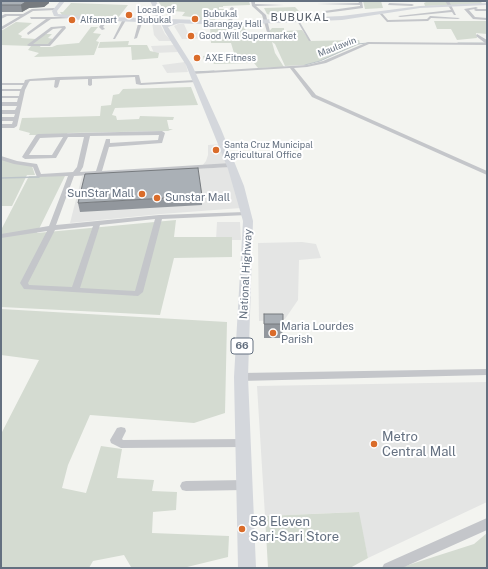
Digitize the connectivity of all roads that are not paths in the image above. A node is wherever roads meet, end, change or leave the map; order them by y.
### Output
1 (62, 1) edge
2 (153, 1) edge
3 (319, 2) edge
4 (340, 2) edge
5 (360, 2) edge
6 (389, 2) edge
7 (253, 3) edge
8 (449, 3) edge
9 (335, 4) junction
10 (411, 4) edge
11 (487, 4) edge
12 (282, 5) dead end
13 (232, 8) dead end
14 (475, 8) junction
15 (55, 9) junction
16 (487, 10) edge
17 (340, 11) junction
18 (392, 11) junction
19 (453, 11) junction
20 (325, 12) junction
21 (381, 13) junction
22 (25, 15) junction
23 (1, 18) edge
24 (31, 18) dead end
25 (69, 18) junction
26 (329, 18) junction
27 (18, 19) junction
28 (49, 19) junction
29 (107, 19) junction
30 (385, 19) junction
31 (485, 19) edge
32 (124, 20) junction
33 (143, 20) junction
34 (297, 20) junction
35 (14, 21) junction
36 (163, 21) junction
37 (179, 22) joint
38 (266, 22) junction
39 (230, 23) junction
40 (1, 24) edge
41 (9, 24) junction
42 (59, 27) junction
43 (1, 29) edge
44 (103, 29) dead end
45 (28, 34) dead end
46 (477, 35) dead end
47 (40, 38) junction
48 (55, 38) junction
49 (114, 38) dead end
50 (136, 38) dead end
51 (271, 39) dead end
52 (310, 40) dead end
53 (487, 43) edge
54 (291, 67) junction
55 (192, 73) junction
56 (58, 78) junction
57 (73, 78) junction
58 (42, 79) junction
59 (90, 81) junction
60 (102, 81) dead end
61 (196, 81) junction
62 (1, 84) edge
63 (25, 84) junction
64 (56, 86) dead end
65 (73, 86) dead end
66 (39, 87) dead end
67 (1, 90) edge
68 (23, 90) junction
69 (1, 97) edge
70 (21, 97) junction
71 (1, 104) edge
72 (20, 104) junction
73 (1, 112) edge
74 (18, 112) junction
75 (1, 119) edge
76 (16, 119) junction
77 (1, 126) edge
78 (110, 134) junction
79 (66, 136) junction
80 (87, 136) junction
81 (107, 145) junction
82 (1, 158) edge
83 (231, 165) junction
84 (99, 172) junction
85 (74, 173) junction
86 (487, 173) edge
87 (245, 214) junction
88 (159, 217) junction
89 (97, 224) junction
90 (52, 228) junction
91 (1, 236) edge
92 (75, 290) junction
93 (487, 372) edge
94 (241, 377) junction
95 (120, 431) dead end
96 (244, 443) junction
97 (246, 485) junction
98 (186, 486) dead end
99 (487, 524) edge
100 (245, 568) edge
101 (388, 568) edge

1 - 15 main road
2 - 36 main road, National Highway / 66
3 - 9 street
3 - 20 street
4 - 5 street
4 - 9 street
5 - 17 street
6 - 10 street
6 - 18 street
7 - 12 street
7 - 38 street
8 - 10 main road
8 - 14 main road
8 - 19 street
9 - 17 street
10 - 18 main road
11 - 14 main road
13 - 39 street
14 - 16 street
14 - 31 street
14 - 31 street
15 - 22 street
15 - 25 main road
17 - 20 street
18 - 21 main road
19 - 30 street
19 - 30 street
20 - 26 street
21 - 26 main road
21 - 30 street
22 - 23 street
22 - 27 street
23 - 27 street
23 - 35 street
24 - 28 street
25 - 28 street
25 - 29 main road
25 - 42 street
26 - 34 main road
27 - 35 street
28 - 45 street
29 - 32 main road
29 - 44 street
32 - 33 main road
32 - 49 street
33 - 36 main road
33 - 50 street
34 - 38 main road
34 - 52 street
35 - 41 street
36 - 37 main road
36 - 55 main road, National Highway / 66
37 - 39 main road
38 - 39 main road
38 - 51 street
40 - 41 street
41 - 43 street
42 - 47 street
42 - 48 street
46 - 53 street
47 - 48 street
47 - 48 street
53 - 54 street, Maulawin
54 - 55 street, Maulawin
54 - 86 street
55 - 61 main road, National Highway / 66
56 - 57 street
56 - 58 street
56 - 64 street
57 - 59 street
57 - 65 street
58 - 63 street
58 - 66 street
59 - 60 street
59 - 61 street
61 - 83 main road, National Highway / 66
62 - 63 street
63 - 68 street
67 - 68 street
68 - 70 street
69 - 70 street
70 - 72 street
71 - 72 street
72 - 74 street
73 - 74 street
74 - 76 street
75 - 76 street
76 - 77 street
78 - 80 street
78 - 81 street
78 - 81 street
79 - 79 street
79 - 80 street
80 - 85 street
81 - 84 street
82 - 85 street
83 - 84 street
83 - 87 main road, National Highway / 66
84 - 85 street
85 - 90 street
87 - 88 street
87 - 94 main road, National Highway / 66
88 - 89 street
88 - 92 street
89 - 90 street
89 - 92 street
90 - 91 street
90 - 92 street
93 - 94 street
94 - 96 main road, National Highway / 66
95 - 96 street
96 - 97 main road, National Highway / 66
97 - 98 street
97 - 100 main road, National Highway / 66
99 - 101 street

